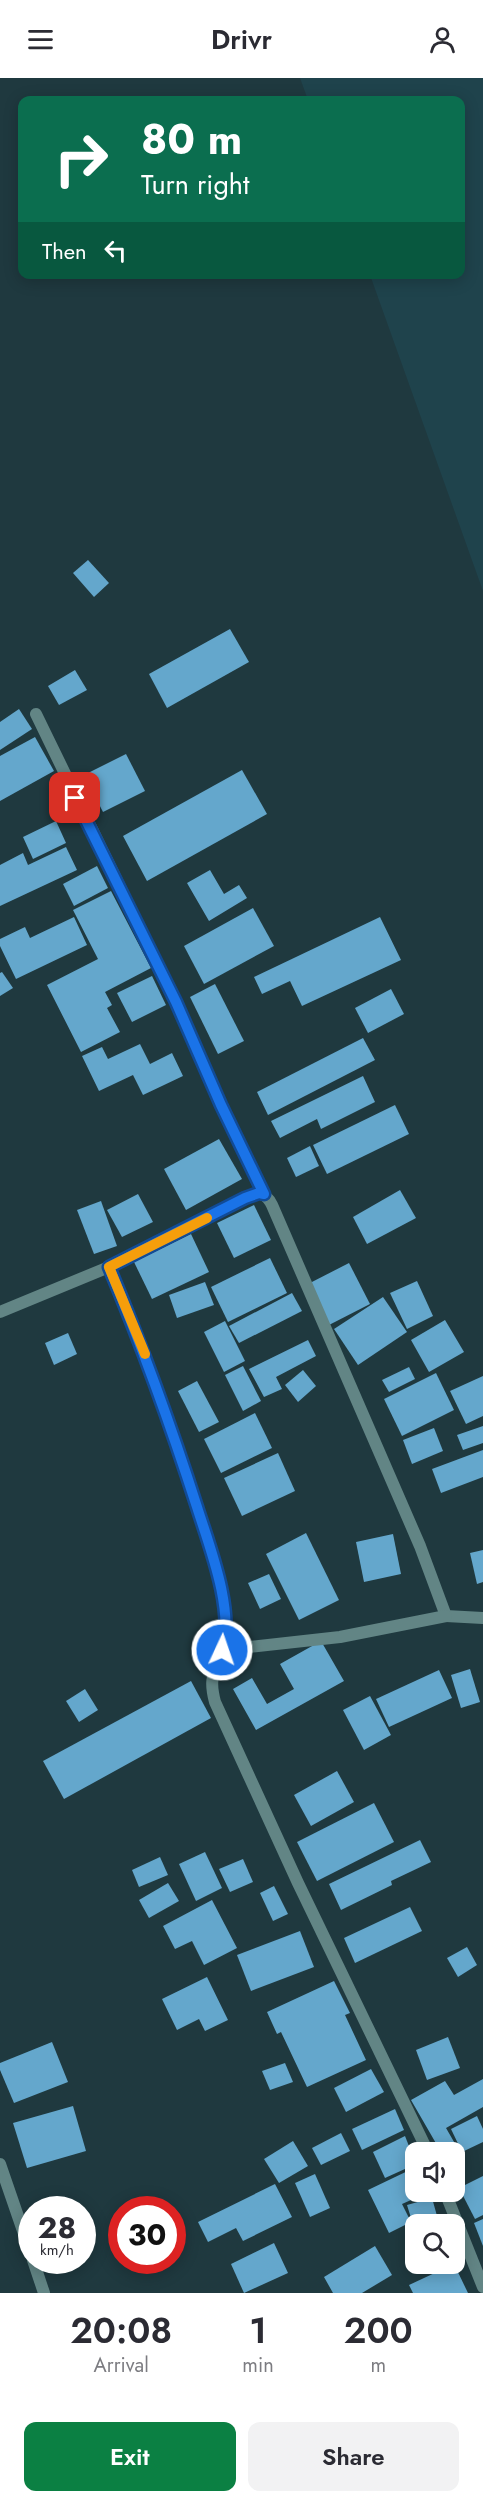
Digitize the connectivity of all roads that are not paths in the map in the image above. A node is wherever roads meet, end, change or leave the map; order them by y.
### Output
1 (36, 714) dead end
2 (264, 1194) junction
3 (109, 1267) junction
4 (0, 1312) edge
5 (446, 1616) junction
6 (483, 1618) edge
7 (222, 1650) junction
8 (423, 2142) edge
9 (0, 2164) edge
10 (449, 2202) edge
11 (18, 2217) edge
12 (37, 2274) edge
13 (482, 2279) edge
14 (44, 2293) edge

1 - 2 street
2 - 3 street
2 - 5 street
3 - 4 street
3 - 7 street
5 - 6 street
5 - 7 street
7 - 8 street
9 - 11 street
10 - 13 street
12 - 14 street

